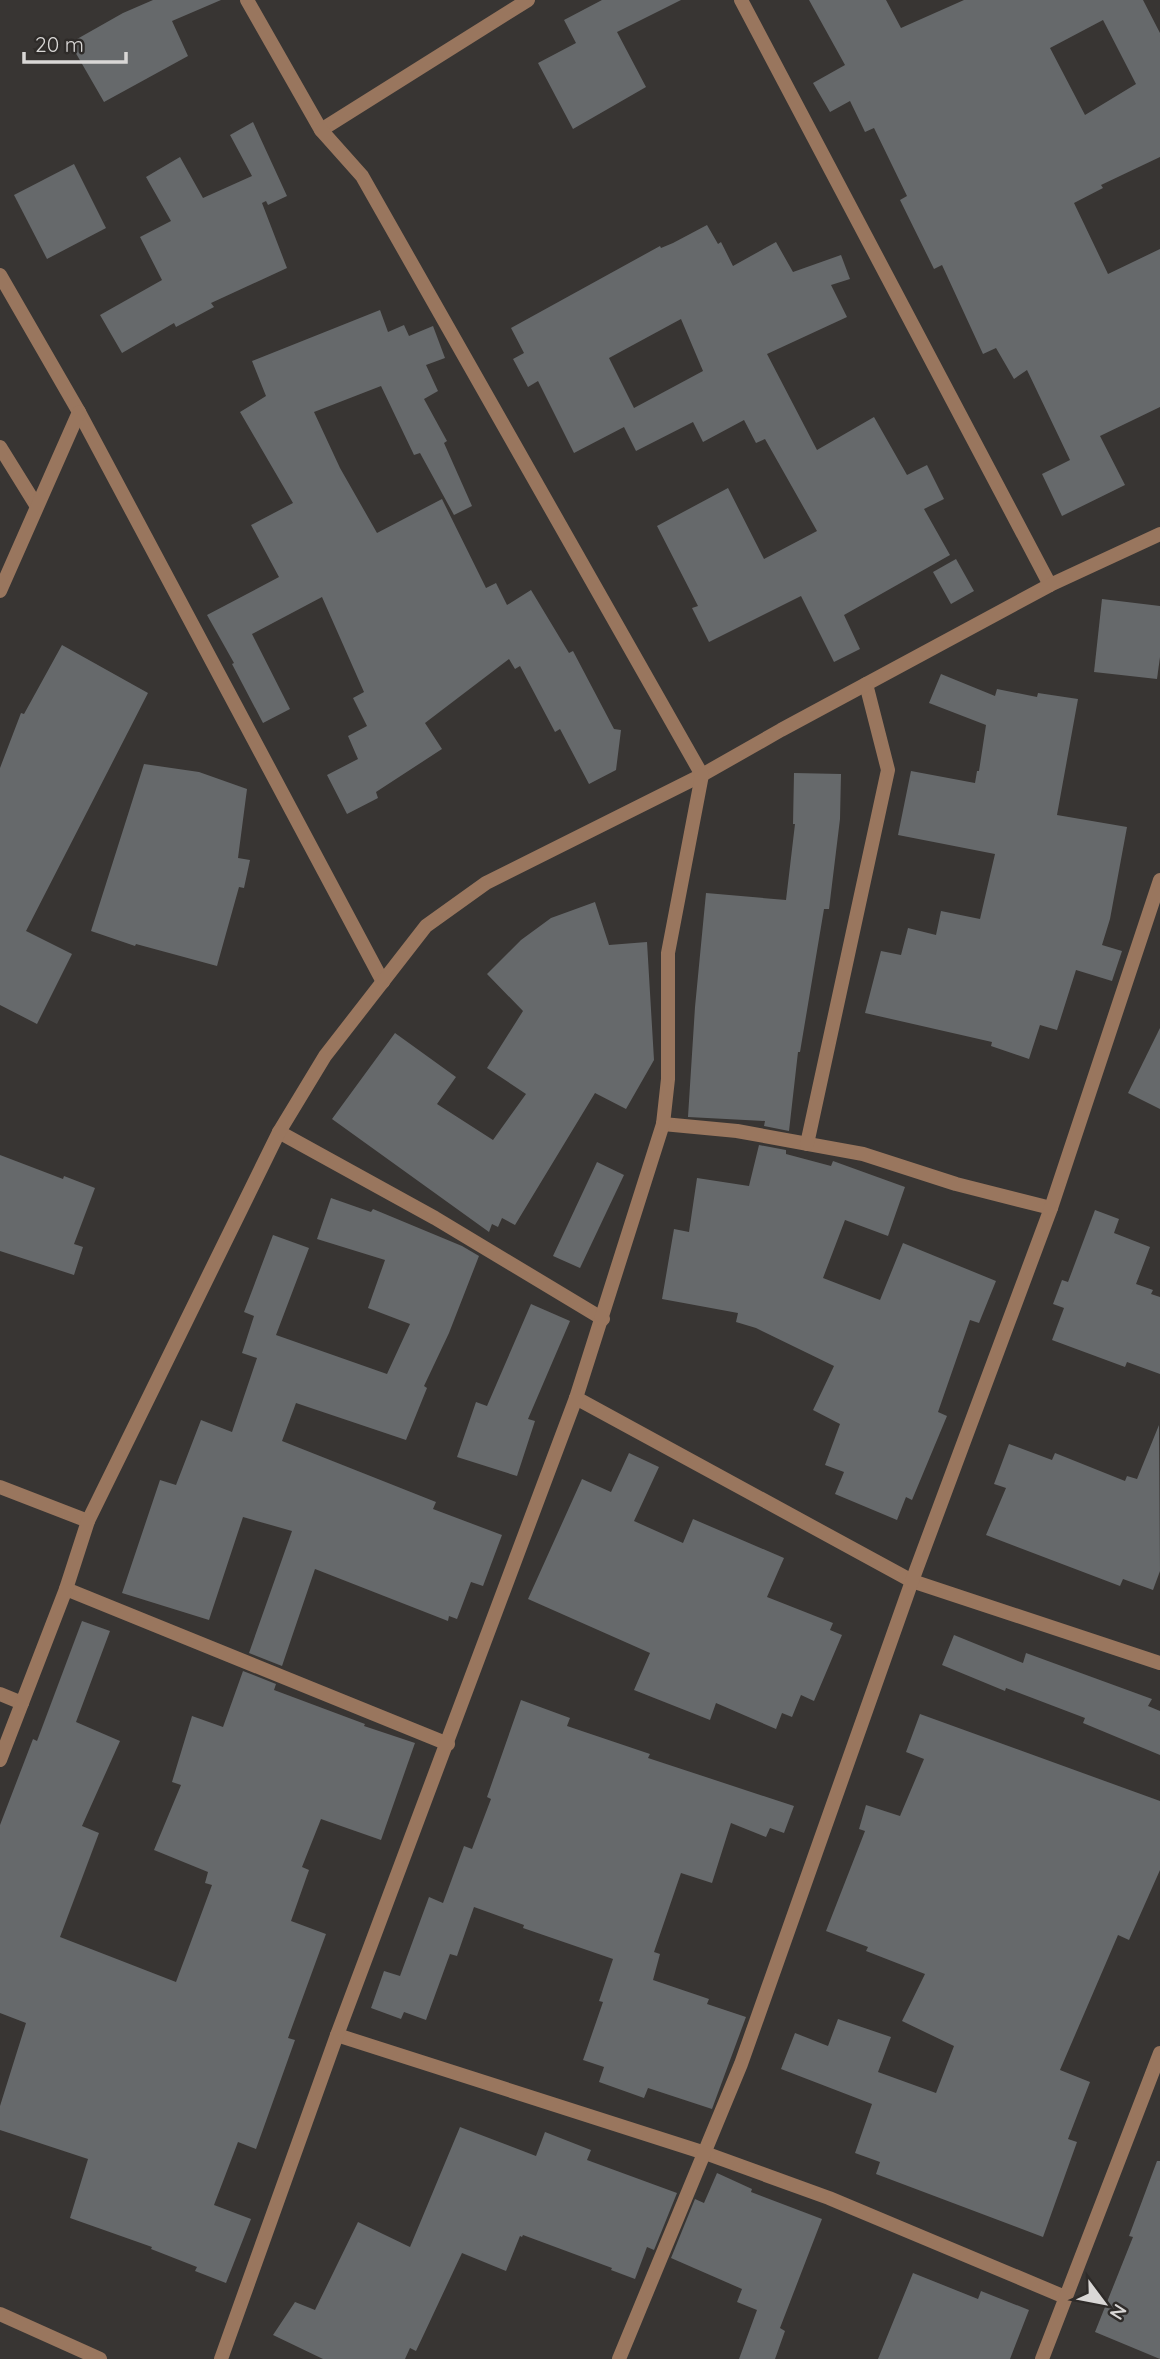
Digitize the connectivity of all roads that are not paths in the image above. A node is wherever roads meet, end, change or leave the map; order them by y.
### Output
1 (247, 0) edge
2 (528, 0) edge
3 (741, 0) edge
4 (321, 131) junction
5 (0, 275) edge
6 (79, 412) junction
7 (0, 447) edge
8 (36, 505) junction
9 (1160, 534) edge
10 (1050, 585) junction
11 (0, 591) edge
12 (866, 684) junction
13 (702, 775) junction
14 (1160, 880) edge
15 (383, 982) junction
16 (663, 1124) junction
17 (279, 1132) junction
18 (807, 1144) junction
19 (1051, 1208) junction
20 (603, 1319) junction
21 (576, 1398) junction
22 (0, 1488) edge
23 (89, 1521) junction
24 (912, 1581) junction
25 (66, 1588) junction
26 (1160, 1663) edge
27 (0, 1694) edge
28 (22, 1703) junction
29 (448, 1744) junction
30 (0, 1760) edge
31 (337, 2035) junction
32 (1160, 2053) edge
33 (705, 2153) junction
34 (1065, 2297) junction
35 (0, 2314) edge
36 (95, 2358) edge
37 (220, 2359) edge
38 (620, 2359) edge
39 (1042, 2359) edge

1 - 4 street
2 - 4 street
3 - 10 street
4 - 13 street
5 - 6 street
6 - 8 street
6 - 15 street
7 - 8 street
8 - 11 street
9 - 10 street
10 - 12 street
12 - 13 street
12 - 18 street
13 - 15 street
13 - 16 street
14 - 19 street
15 - 17 street
16 - 18 street
16 - 20 street
17 - 20 street
17 - 23 street
18 - 19 street
19 - 24 street
20 - 21 street
21 - 24 street
21 - 29 street
22 - 23 street
23 - 25 street
24 - 26 street
24 - 33 street
25 - 28 street
25 - 29 street
27 - 28 street
28 - 30 street
29 - 31 street
31 - 33 street
31 - 37 street
32 - 34 street
33 - 34 street
33 - 38 street
34 - 39 street
35 - 36 street

